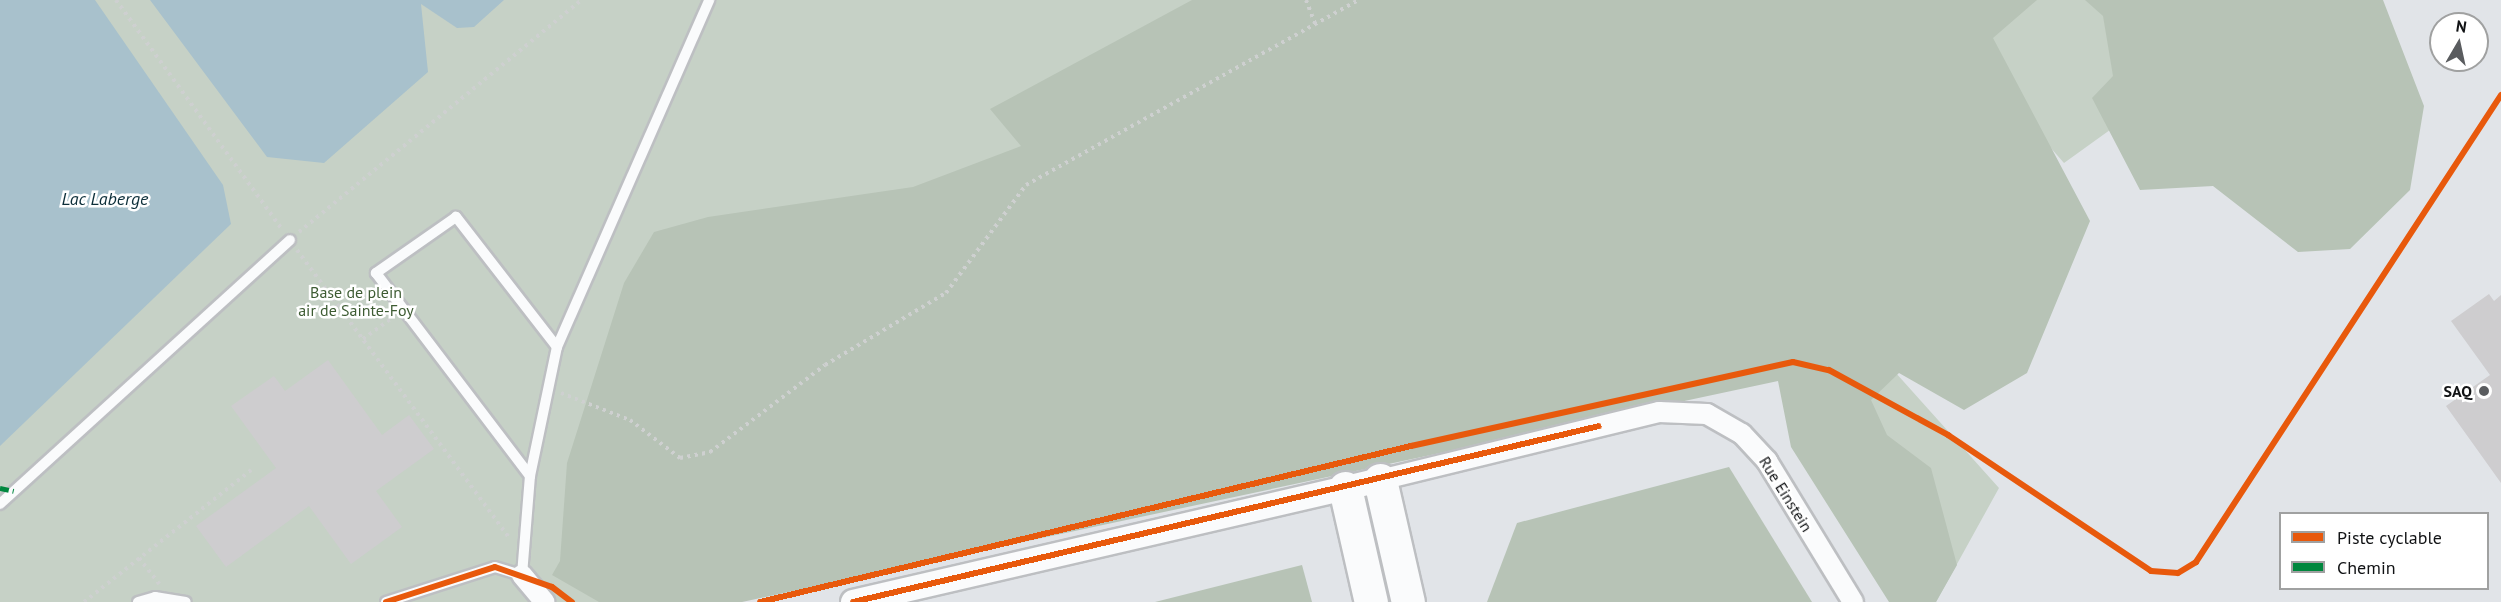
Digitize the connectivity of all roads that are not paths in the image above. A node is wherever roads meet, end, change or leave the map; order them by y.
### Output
1 (709, 0) edge
2 (290, 240) road end
3 (557, 347) junction
4 (530, 476) junction
5 (1380, 480) junction
6 (1345, 488) junction
7 (0, 504) edge
8 (522, 575) junction
9 (138, 602) edge
10 (186, 602) edge
11 (386, 602) edge
12 (545, 602) edge
13 (853, 602) edge
14 (1371, 602) edge
15 (1408, 602) edge
16 (1853, 602) edge

1 - 3 lane
2 - 7 lane
3 - 4 lane
3 - 4 lane
4 - 8 lane
5 - 6 street, Rue Einstein
5 - 15 highway
5 - 16 street, Rue Einstein
6 - 13 street, Rue Einstein
6 - 14 highway
8 - 11 lane
8 - 12 street
9 - 10 lane

